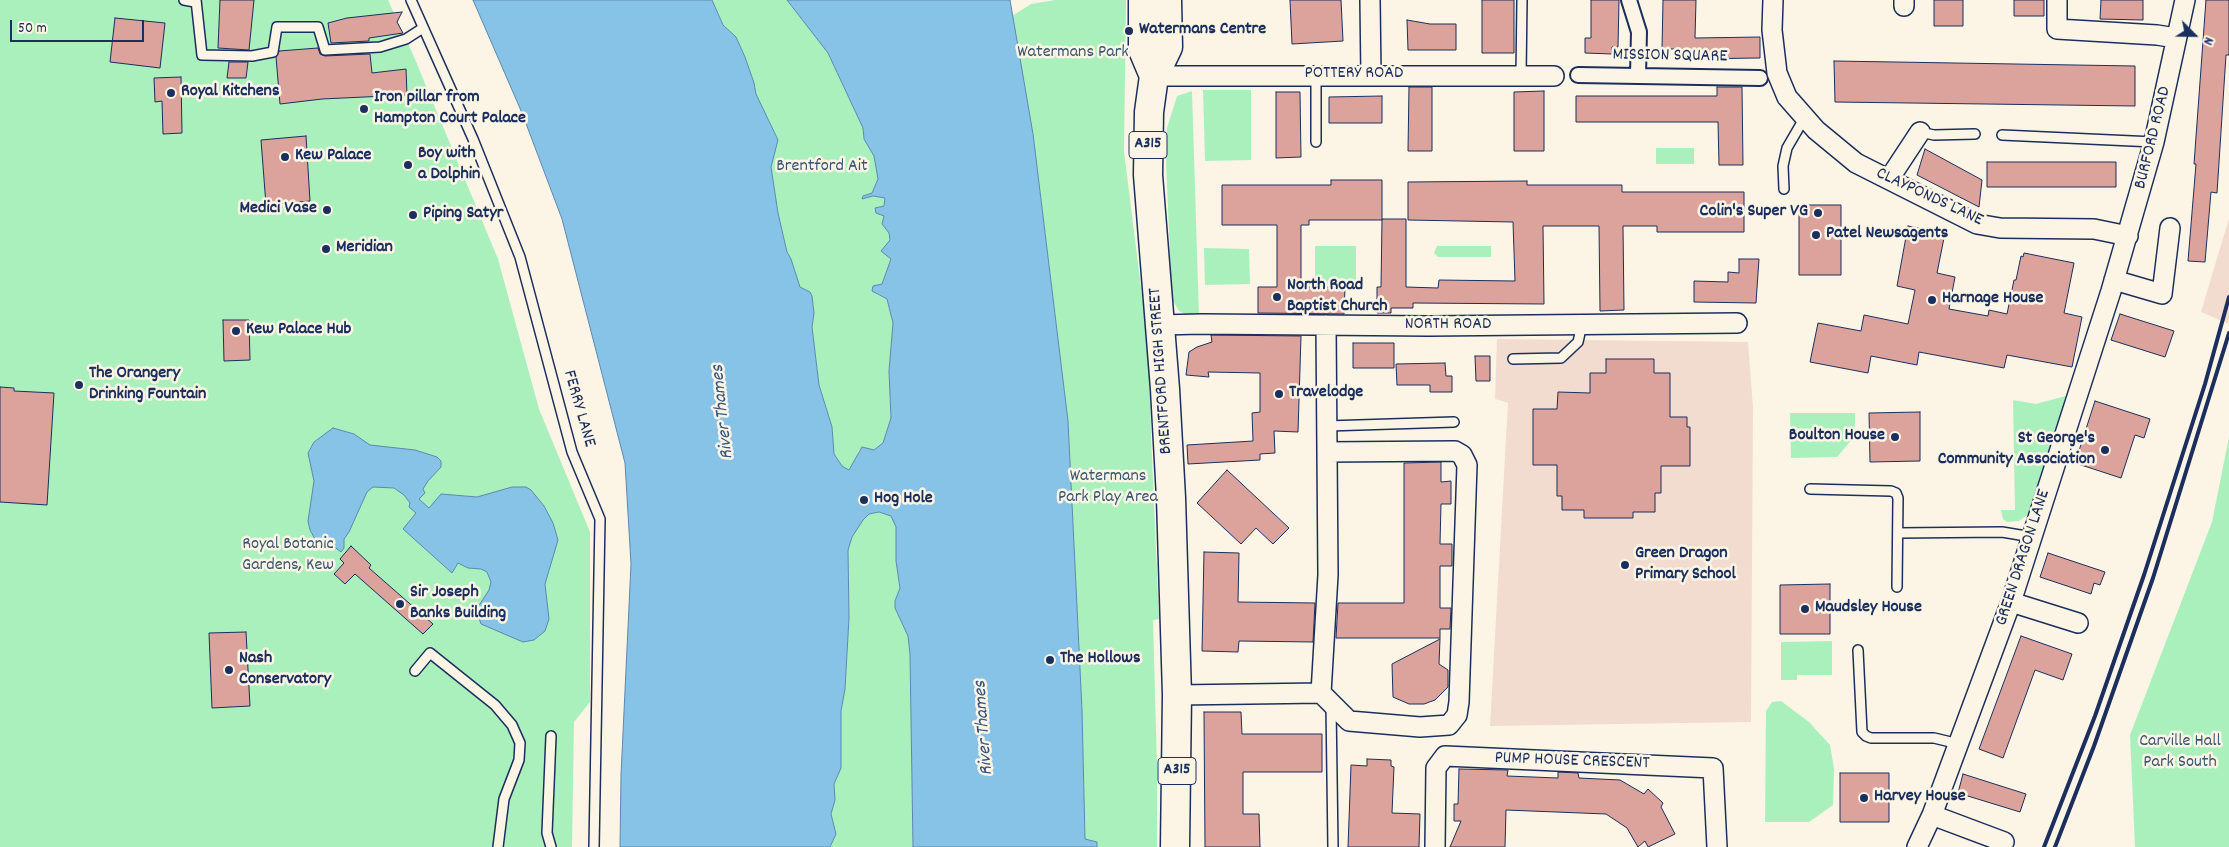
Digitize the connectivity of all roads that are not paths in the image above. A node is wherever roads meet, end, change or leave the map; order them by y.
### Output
1 (184, 0) edge
2 (410, 0) edge
3 (1143, 0) edge
4 (1167, 0) edge
5 (1370, 0) edge
6 (1522, 0) edge
7 (1629, 0) edge
8 (1773, 0) edge
9 (2057, 0) edge
10 (2185, 0) edge
11 (196, 1) edge
12 (423, 28) junction
13 (2176, 38) junction
14 (1316, 75) junction
15 (1578, 75) dead end
16 (1638, 75) junction
17 (1154, 76) junction
18 (1371, 76) junction
19 (1522, 76) junction
20 (1554, 76) dead end
21 (1760, 78) dead end
22 (1806, 117) junction
23 (1920, 132) joint
24 (1975, 134) dead end
25 (2002, 135) dead end
26 (1316, 142) dead end
27 (2154, 142) junction
28 (1889, 179) junction
29 (1784, 189) dead end
30 (2170, 228) dead end
31 (2128, 236) junction
32 (2114, 280) junction
33 (1737, 323) dead end
34 (1582, 324) junction
35 (1159, 325) junction
36 (1326, 325) junction
37 (1513, 359) dead end
38 (1454, 422) dead end
39 (1328, 426) junction
40 (1327, 452) junction
41 (1810, 489) dead end
42 (1898, 533) junction
43 (2032, 537) junction
44 (1898, 587) dead end
45 (2011, 602) junction
46 (2078, 623) dead end
47 (1858, 650) dead end
48 (415, 671) dead end
49 (1177, 695) junction
50 (1326, 698) junction
51 (551, 736) dead end
52 (1959, 744) junction
53 (1932, 815) junction
54 (2004, 842) dead end
55 (498, 847) edge
56 (551, 847) edge
57 (594, 847) edge
58 (1175, 847) edge
59 (1333, 847) edge
60 (1435, 847) edge
61 (1718, 847) edge
62 (1917, 847) edge

1 - 11 lane
2 - 12 lane, FERRY LANE
3 - 17 main road, BRENTFORD HIGH STREET / A315
4 - 17 main road, BRENTFORD HIGH STREET / A315
5 - 18 street
6 - 19 lane
7 - 16 street
8 - 22 street, CLAYPONDS LANE
9 - 13 street
10 - 13 street, BURFORD ROAD
11 - 12 lane
12 - 57 lane, FERRY LANE
13 - 27 street, BURFORD ROAD
14 - 17 street, POTTERY ROAD
14 - 18 street, POTTERY ROAD
14 - 26 lane
15 - 16 street, MISSION SQUARE
16 - 21 street, MISSION SQUARE
17 - 35 main road, BRENTFORD HIGH STREET / A315
18 - 19 street, POTTERY ROAD
19 - 20 street, POTTERY ROAD
22 - 28 street, CLAYPONDS LANE
22 - 29 lane
23 - 24 lane
23 - 28 street
25 - 27 lane
27 - 31 street, BURFORD ROAD
28 - 31 street, CLAYPONDS LANE
30 - 32 street
31 - 32 street, GREEN DRAGON LANE
32 - 43 street, GREEN DRAGON LANE
33 - 34 street, NORTH ROAD
34 - 36 street, NORTH ROAD
34 - 37 lane
35 - 36 street, NORTH ROAD
35 - 49 main road, BRENTFORD HIGH STREET / A315
36 - 39 street
38 - 39 lane
39 - 40 street
40 - 50 street
40 - 50 street
41 - 42 lane
42 - 43 lane
42 - 44 lane
43 - 45 street, GREEN DRAGON LANE
45 - 46 street
45 - 52 street, GREEN DRAGON LANE
47 - 52 lane
48 - 55 lane
49 - 50 street
49 - 58 main road, BRENTFORD HIGH STREET / A315
50 - 59 lane
51 - 56 lane
52 - 53 street, GREEN DRAGON LANE
53 - 54 street
53 - 62 street, GREEN DRAGON LANE
60 - 61 street, PUMP HOUSE CRESCENT

